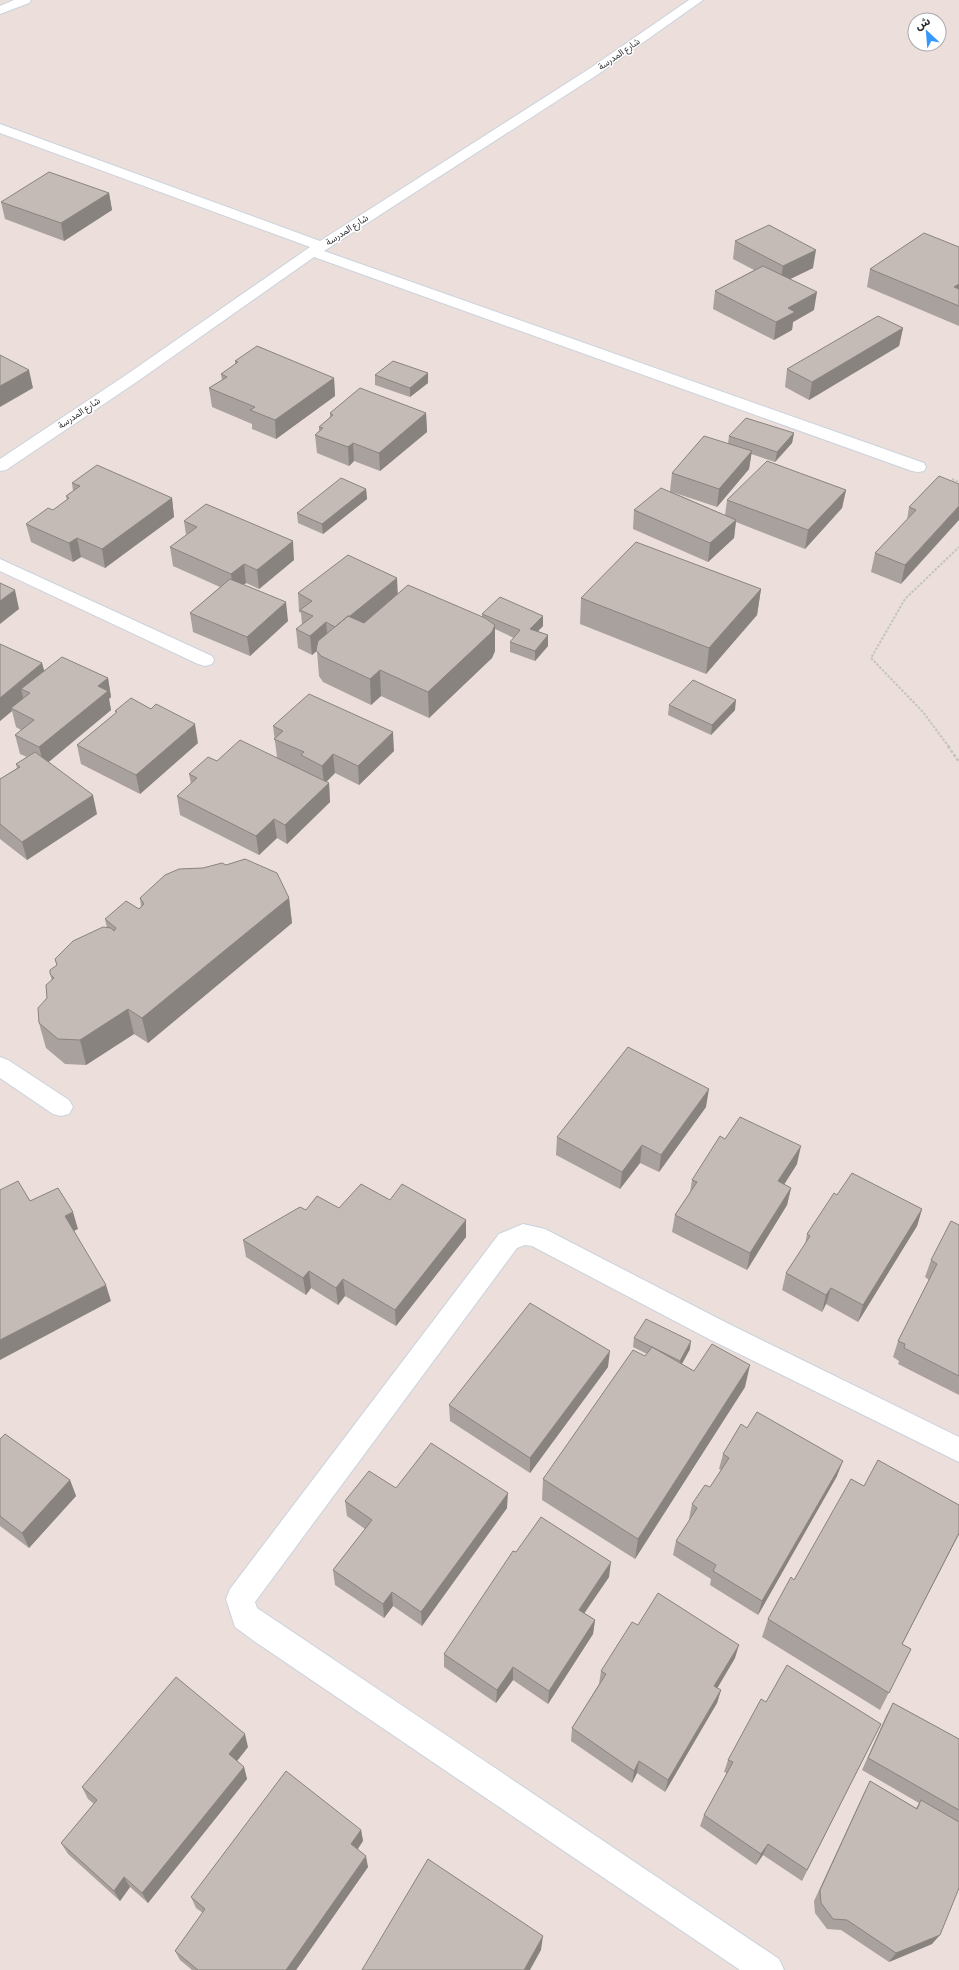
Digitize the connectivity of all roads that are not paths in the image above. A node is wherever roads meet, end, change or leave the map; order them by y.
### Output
1 (24, 0) edge
2 (697, 0) edge
3 (0, 10) edge
4 (0, 128) edge
5 (317, 249) junction
6 (0, 466) edge
7 (918, 467) dead end
8 (0, 564) edge
9 (205, 660) dead end
10 (0, 1066) edge
11 (61, 1107) dead end
12 (959, 1450) edge
13 (768, 1970) edge

1 - 3 street
2 - 5 street, شارع المدرسة
4 - 5 street
5 - 6 street, شارع المدرسة
5 - 7 street
8 - 9 street
10 - 11 street
12 - 13 street

